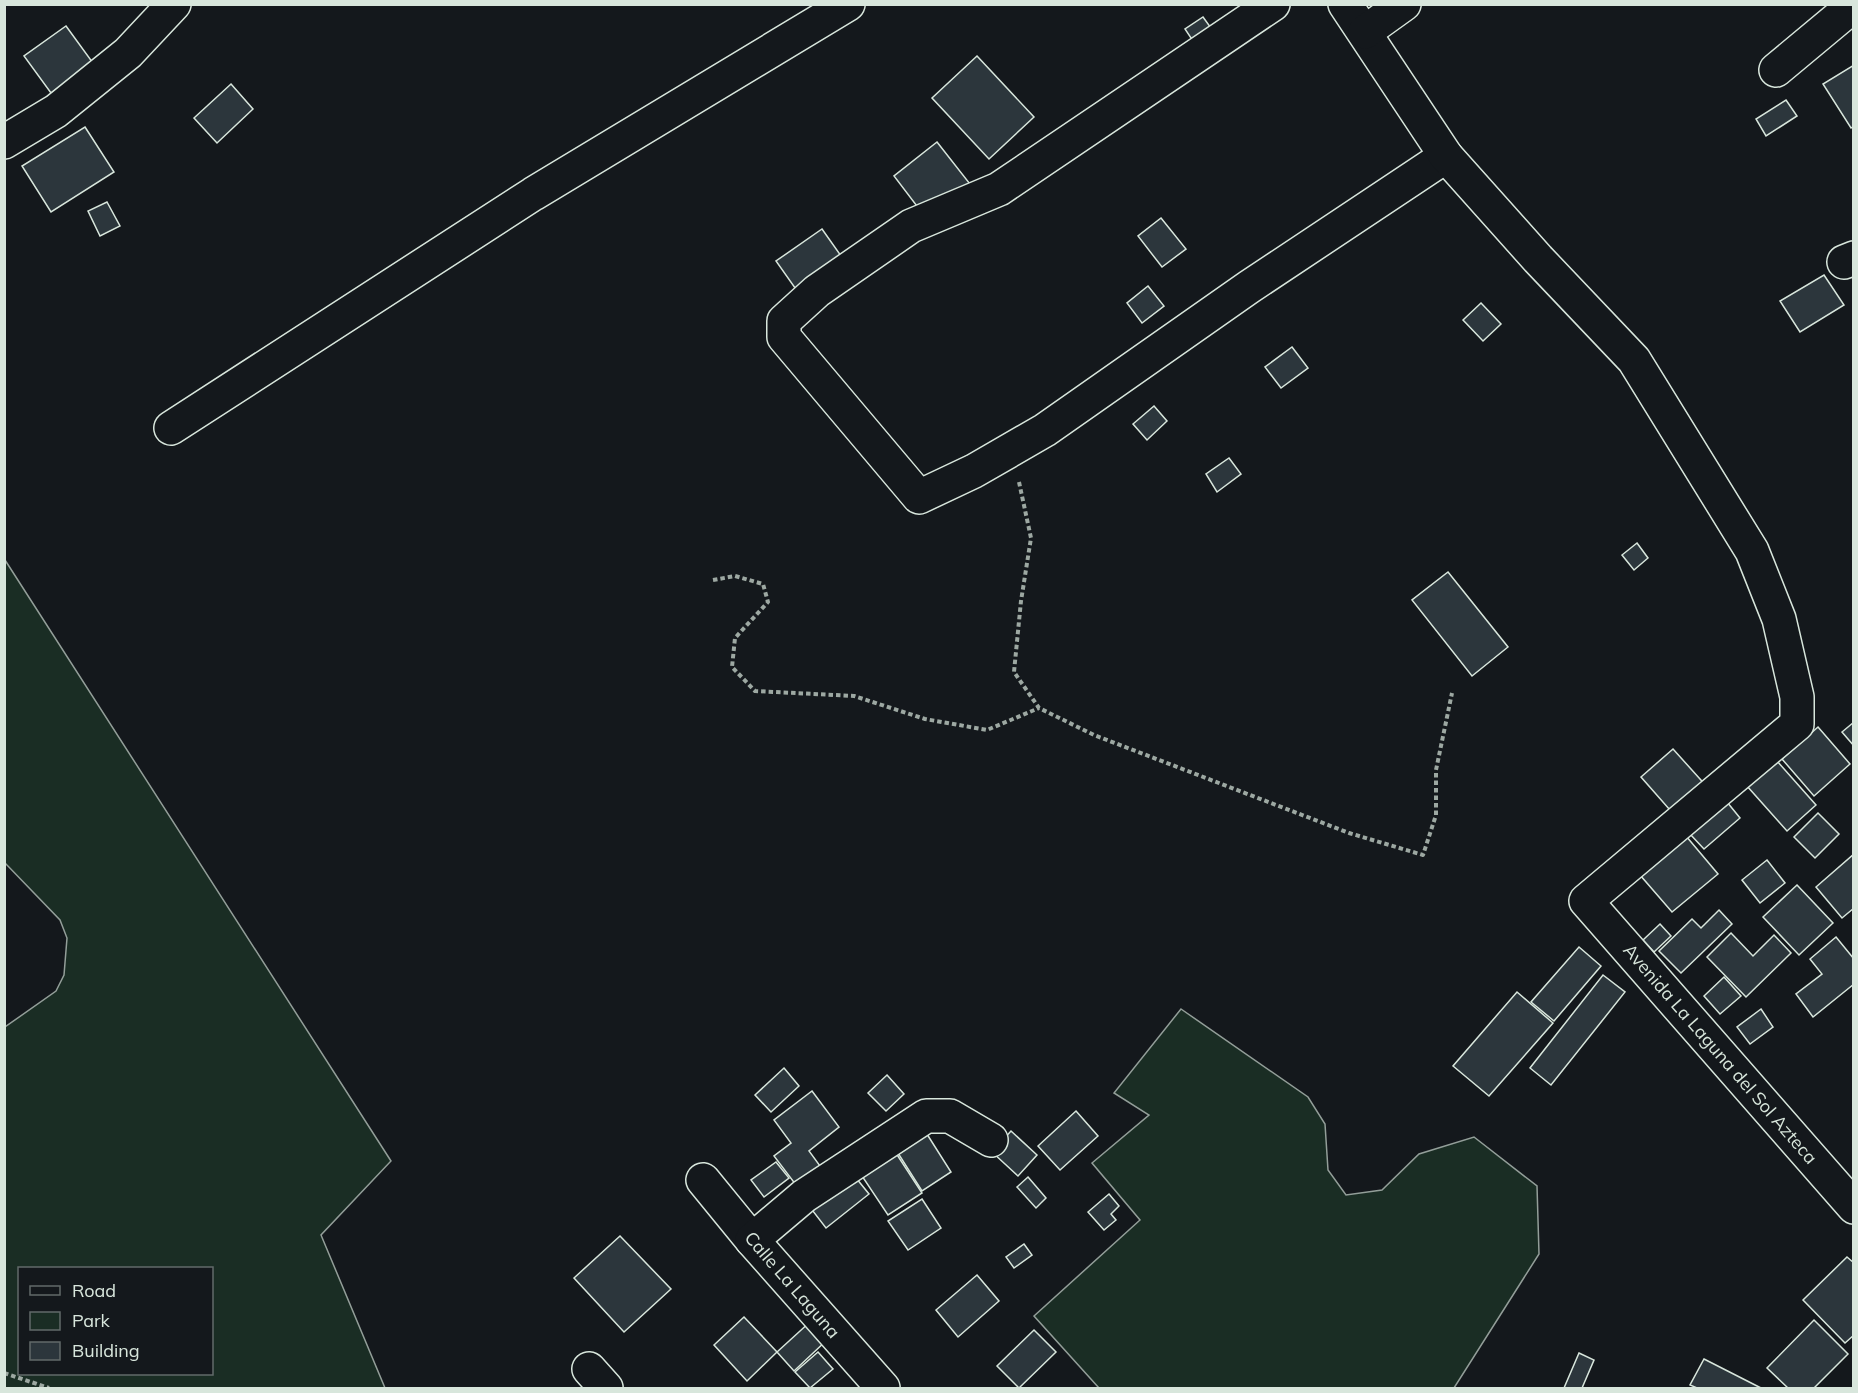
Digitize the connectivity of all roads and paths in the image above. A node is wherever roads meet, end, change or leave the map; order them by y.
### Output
1 (174, 4) edge
2 (848, 4) edge
3 (1274, 4) edge
4 (1345, 4) edge
5 (1404, 4) edge
6 (1854, 5) edge
7 (1365, 32) junction
8 (1776, 70) dead end
9 (4, 142) edge
10 (1446, 156) junction
11 (171, 428) dead end
12 (1012, 449) junction
13 (713, 580) dead end
14 (1452, 693) dead end
15 (1039, 708) junction
16 (990, 1140) dead end
17 (703, 1180) dead end
18 (1854, 1207) edge
19 (752, 1240) junction
20 (4, 1373) edge
21 (49, 1389) edge
22 (883, 1389) edge

1 - 9 street
2 - 11 street
3 - 12 street
4 - 7 street
5 - 7 street
6 - 8 street
7 - 10 street
10 - 12 street
10 - 18 street, Avenida La Laguna del Sol Azteca
12 - 15 path
13 - 15 path
14 - 15 path
16 - 19 street
17 - 19 street, Calle La Laguna
19 - 22 street, Calle La Laguna
20 - 21 path

